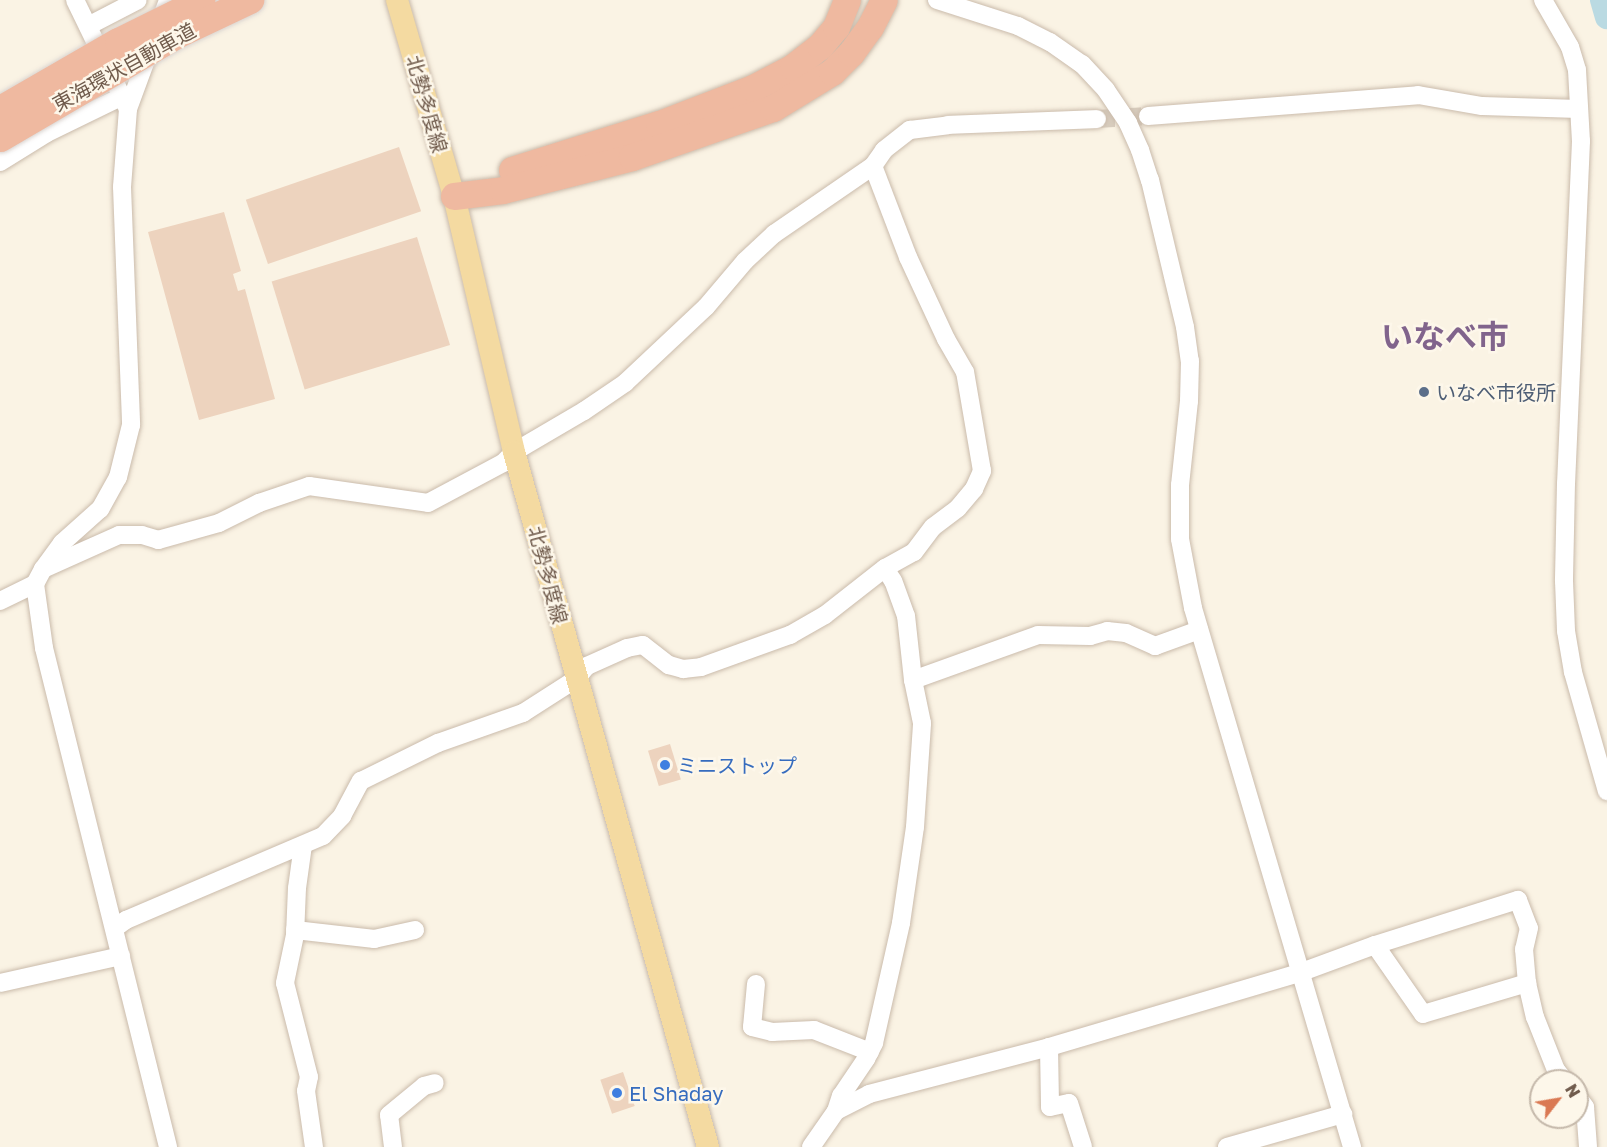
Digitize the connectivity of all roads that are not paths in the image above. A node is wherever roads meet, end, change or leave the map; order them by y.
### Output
1 (75, 0) edge
2 (138, 0) edge
3 (168, 0) edge
4 (201, 0) edge
5 (250, 0) edge
6 (398, 0) edge
7 (847, 0) edge
8 (884, 0) edge
9 (937, 0) edge
10 (1543, 0) edge
11 (88, 26) junction
12 (125, 103) junction
13 (0, 109) edge
14 (1579, 109) junction
15 (1148, 116) tunnel mouth
16 (1097, 119) tunnel mouth
17 (0, 138) edge
18 (0, 162) edge
19 (873, 166) junction
20 (454, 196) junction
21 (514, 452) junction
22 (885, 568) junction
23 (39, 576) junction
24 (0, 601) edge
25 (1199, 630) junction
26 (576, 679) junction
27 (913, 680) junction
28 (1607, 791) edge
29 (303, 845) junction
30 (115, 928) junction
31 (295, 930) junction
32 (415, 930) dead end
33 (1375, 945) junction
34 (121, 956) junction
35 (1299, 973) junction
36 (1527, 982) junction
37 (0, 983) edge
38 (756, 984) dead end
39 (1049, 1047) junction
40 (870, 1052) junction
41 (1556, 1069) edge
42 (435, 1083) dead end
43 (836, 1111) junction
44 (1343, 1114) junction
45 (1586, 1129) edge
46 (168, 1147) edge
47 (314, 1147) edge
48 (393, 1147) edge
49 (708, 1147) edge
50 (811, 1147) edge
51 (1083, 1147) edge
52 (1227, 1147) edge
53 (1352, 1147) edge
54 (1587, 1147) edge

1 - 11 street
2 - 11 street
3 - 12 street
4 - 13 highway, 東海環状自動車道, bridge
5 - 17 highway, 東海環状自動車道, bridge
6 - 20 main road, 北勢多度線
7 - 20 highway
8 - 20 highway
9 - 25 street
10 - 14 street
11 - 12 street
12 - 18 street
12 - 23 street
14 - 15 street
14 - 28 street
16 - 19 street
19 - 21 street
19 - 22 street
20 - 21 main road, 北勢多度線
21 - 23 street
21 - 26 main road, 北勢多度線
22 - 26 street
22 - 27 street
23 - 24 street
23 - 30 street
25 - 27 street
25 - 35 street
26 - 29 street
26 - 49 main road, 北勢多度線
27 - 40 street
29 - 30 street
29 - 31 street
30 - 34 street
31 - 32 street
31 - 47 street
33 - 35 street
33 - 36 street
33 - 36 street
34 - 37 street
34 - 46 street
35 - 39 street
35 - 44 street
36 - 41 street
38 - 40 street
39 - 43 street
39 - 51 street
40 - 43 street
42 - 48 street
43 - 50 street
44 - 52 street
44 - 53 street
45 - 54 street

